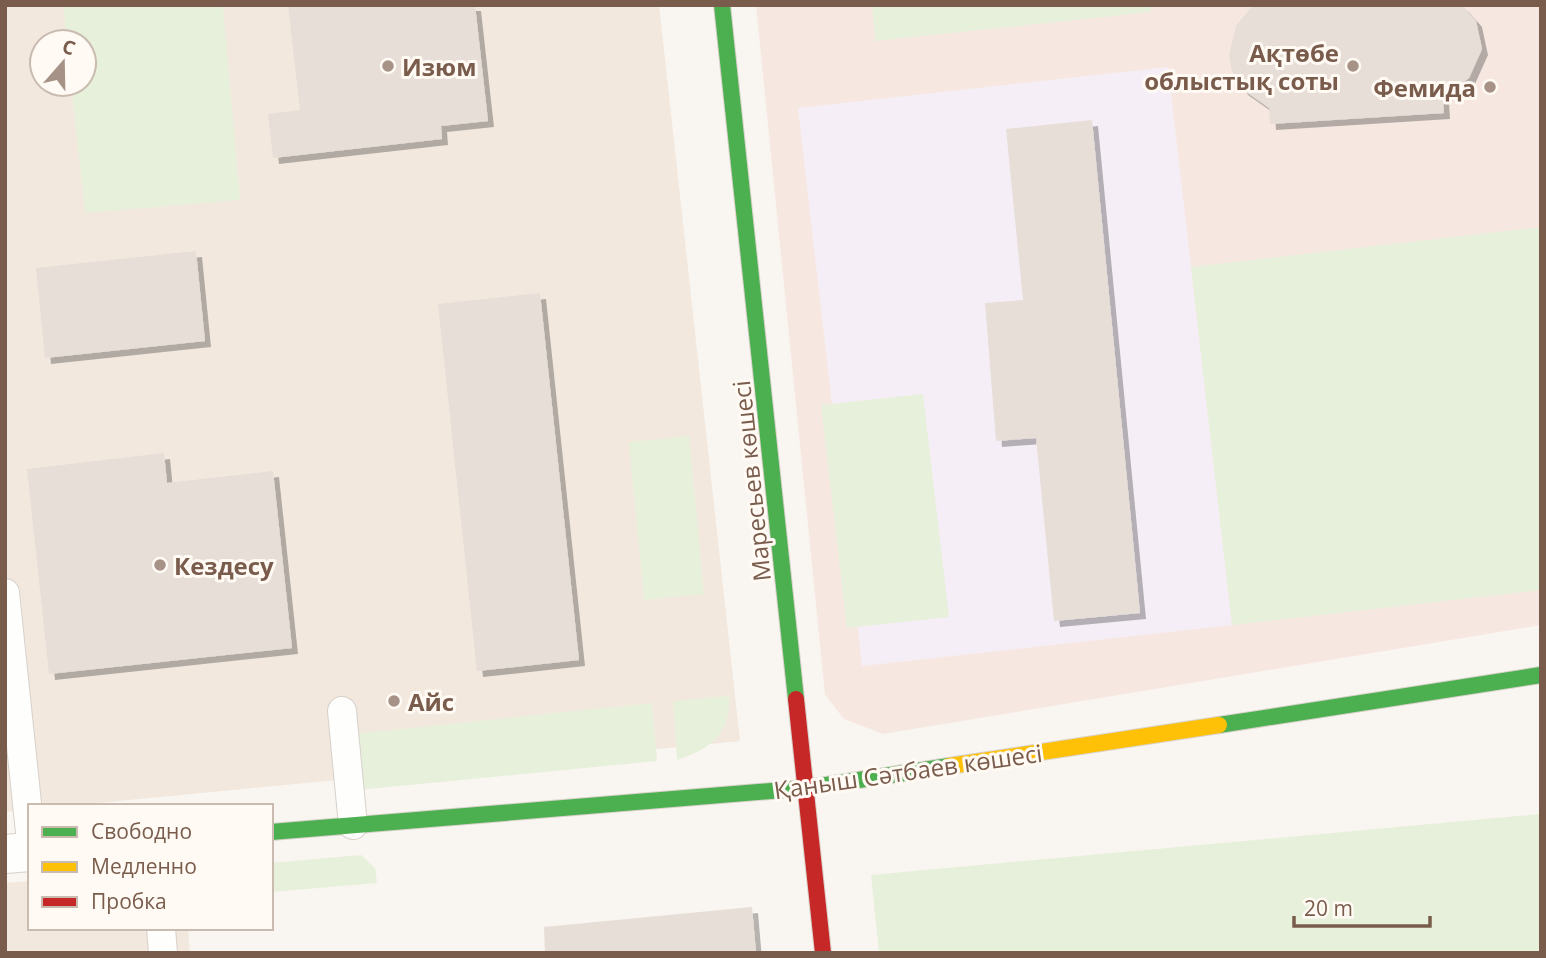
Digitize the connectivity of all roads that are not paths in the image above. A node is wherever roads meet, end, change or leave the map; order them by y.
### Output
1 (722, 5) edge
2 (5, 593) edge
3 (1541, 675) edge
4 (342, 712) dead end
5 (807, 788) junction
6 (28, 813) edge
7 (353, 825) junction
8 (273, 832) edge
9 (28, 852) edge
10 (5, 854) edge
11 (161, 930) edge
12 (163, 953) edge
13 (823, 953) edge

1 - 5 street, Маресьев көшесі
2 - 6 lane
3 - 5 street, Қаныш Сәтбаев көшесі
4 - 7 lane
5 - 7 street, Қаныш Сәтбаев көшесі
5 - 13 street, Маресьев көшесі
7 - 8 street, Қаныш Сәтбаев көшесі
9 - 10 street
11 - 12 lane

